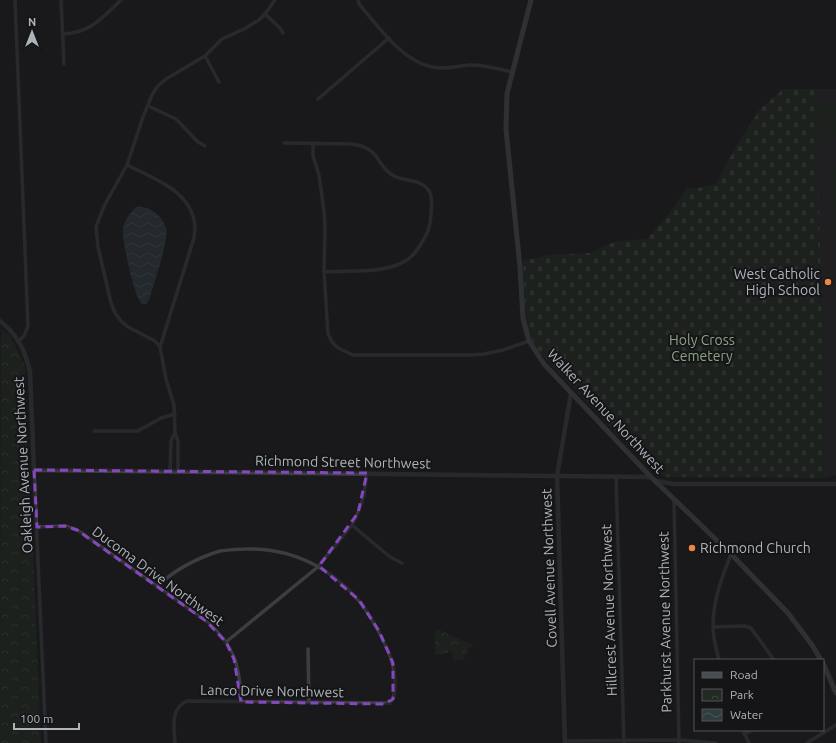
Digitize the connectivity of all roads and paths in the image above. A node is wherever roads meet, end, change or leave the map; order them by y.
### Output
1 (15, 0) edge
2 (61, 0) edge
3 (121, 0) edge
4 (275, 0) edge
5 (358, 0) edge
6 (531, 0) edge
7 (265, 14) junction
8 (283, 33) dead end
9 (63, 34) junction
10 (389, 38) junction
11 (205, 56) junction
12 (64, 64) dead end
13 (512, 72) junction
14 (219, 82) dead end
15 (318, 99) dead end
16 (148, 106) junction
17 (284, 143) dead end
18 (314, 143) junction
19 (205, 146) dead end
20 (127, 165) junction
21 (324, 272) junction
22 (0, 321) edge
23 (529, 341) junction
24 (18, 342) junction
25 (160, 347) junction
26 (571, 393) junction
27 (175, 414) junction
28 (94, 431) dead end
29 (175, 432) junction
30 (34, 470) junction
31 (170, 471) junction
32 (178, 471) junction
33 (367, 473) junction
34 (557, 476) junction
35 (616, 477) junction
36 (653, 479) junction
37 (836, 484) edge
38 (674, 500) junction
39 (352, 525) junction
40 (37, 527) junction
41 (731, 554) junction
42 (402, 563) dead end
43 (319, 566) junction
44 (157, 586) junction
45 (713, 628) junction
46 (226, 642) junction
47 (308, 649) dead end
48 (719, 659) edge
49 (773, 659) edge
50 (820, 659) edge
51 (824, 665) edge
52 (836, 692) edge
53 (241, 702) junction
54 (309, 703) junction
55 (836, 725) edge
56 (744, 732) edge
57 (624, 741) edge
58 (679, 741) edge
59 (565, 742) edge
60 (46, 743) edge
61 (175, 743) edge
62 (716, 743) edge
63 (749, 743) edge
64 (806, 743) edge

1 - 24 street
2 - 9 street
3 - 9 street
4 - 7 street
5 - 10 street
6 - 13 main road, Walker Avenue Northwest
7 - 8 street
7 - 11 street
9 - 12 street
10 - 13 street
10 - 15 street
11 - 14 street
11 - 16 street
13 - 23 main road, Walker Avenue Northwest
16 - 19 street
16 - 20 street
17 - 18 street
18 - 21 street
18 - 21 street
20 - 25 street
20 - 25 street
21 - 23 street
22 - 24 street
23 - 26 main road, Walker Avenue Northwest
24 - 30 street, Oakleigh Avenue Northwest
25 - 27 street
26 - 34 street, Covell Avenue Northwest
26 - 36 main road, Walker Avenue Northwest
27 - 28 street
27 - 29 street
29 - 31 street
29 - 32 street
30 - 31 street, Richmond Street Northwest
30 - 40 street, Oakleigh Avenue Northwest
31 - 32 street, Richmond Street Northwest
32 - 33 street, Richmond Street Northwest
33 - 34 street, Richmond Street Northwest
33 - 39 street
34 - 35 street, Richmond Street Northwest
34 - 59 street, Covell Avenue Northwest
35 - 36 street, Richmond Street Northwest
35 - 57 street, Hillcrest Avenue Northwest
36 - 37 street, Richmond Street Northwest
36 - 38 main road, Walker Avenue Northwest
38 - 41 main road, Walker Avenue Northwest
38 - 58 street, Parkhurst Avenue Northwest
39 - 42 street
39 - 43 street
40 - 44 street, Ducoma Drive Northwest
40 - 60 street, Oakleigh Avenue Northwest
41 - 45 street
41 - 50 main road, Walker Avenue Northwest
43 - 44 street
43 - 46 street
43 - 54 street, Lanco Drive Northwest
44 - 46 street, Ducoma Drive Northwest
45 - 48 street
45 - 49 street
46 - 53 street, Ducoma Drive Northwest
47 - 54 street
51 - 52 main road
53 - 54 street, Lanco Drive Northwest
53 - 61 street, Lanco Drive Northwest
55 - 64 street
56 - 63 street
57 - 58 street
57 - 59 street
58 - 62 street

